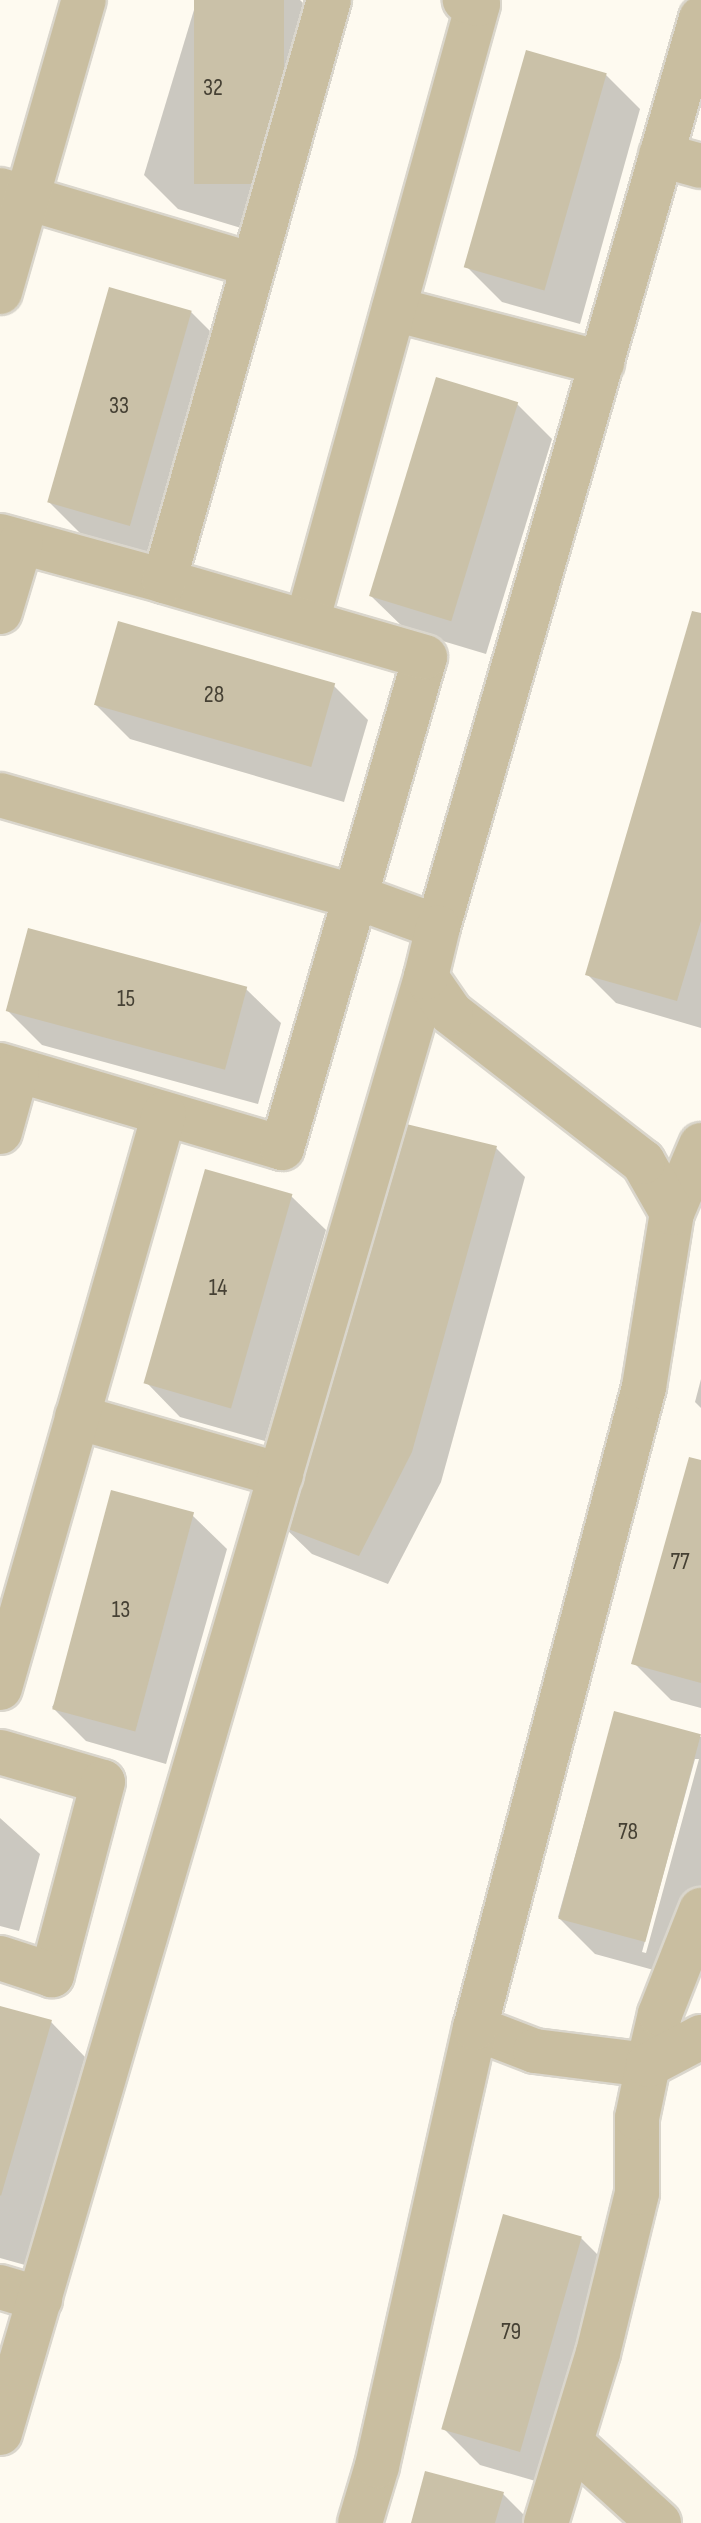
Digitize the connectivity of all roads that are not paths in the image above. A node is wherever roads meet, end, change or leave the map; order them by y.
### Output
1 (84, 0) edge
2 (329, 0) edge
3 (465, 0) edge
4 (701, 18) edge
5 (681, 161) edge
6 (14, 194) edge
7 (253, 265) junction
8 (0, 292) edge
9 (394, 309) junction
10 (602, 363) junction
11 (11, 539) edge
12 (164, 581) junction
13 (0, 612) edge
14 (307, 622) junction
15 (0, 795) edge
16 (356, 897) junction
17 (438, 927) junction
18 (426, 977) junction
19 (9, 1068) edge
20 (164, 1114) junction
21 (0, 1132) edge
22 (701, 1145) edge
23 (672, 1213) junction
24 (77, 1417) junction
25 (281, 1475) junction
26 (0, 1688) edge
27 (0, 1752) edge
28 (701, 1910) edge
29 (0, 1958) edge
30 (475, 2028) junction
31 (701, 2037) edge
32 (648, 2065) junction
33 (20, 2293) edge
34 (0, 2433) edge
35 (571, 2443) junction
36 (360, 2523) edge
37 (546, 2523) edge
38 (659, 2523) edge

1 - 6 street
2 - 7 street
3 - 9 street
4 - 5 street
5 - 10 street
6 - 7 street
6 - 8 street
7 - 12 street
9 - 10 street
9 - 14 street
10 - 17 street
11 - 12 street
11 - 13 street
12 - 14 street
14 - 16 street
15 - 16 street
16 - 17 street
16 - 20 street
17 - 18 street
18 - 23 street
18 - 25 street
19 - 20 street
19 - 21 street
20 - 24 street
22 - 23 street
23 - 30 street
24 - 25 street
24 - 26 street
25 - 33 street
27 - 29 street
28 - 32 street
30 - 32 street
30 - 36 street
31 - 32 street
32 - 35 street
33 - 34 street
35 - 37 street
35 - 38 street

